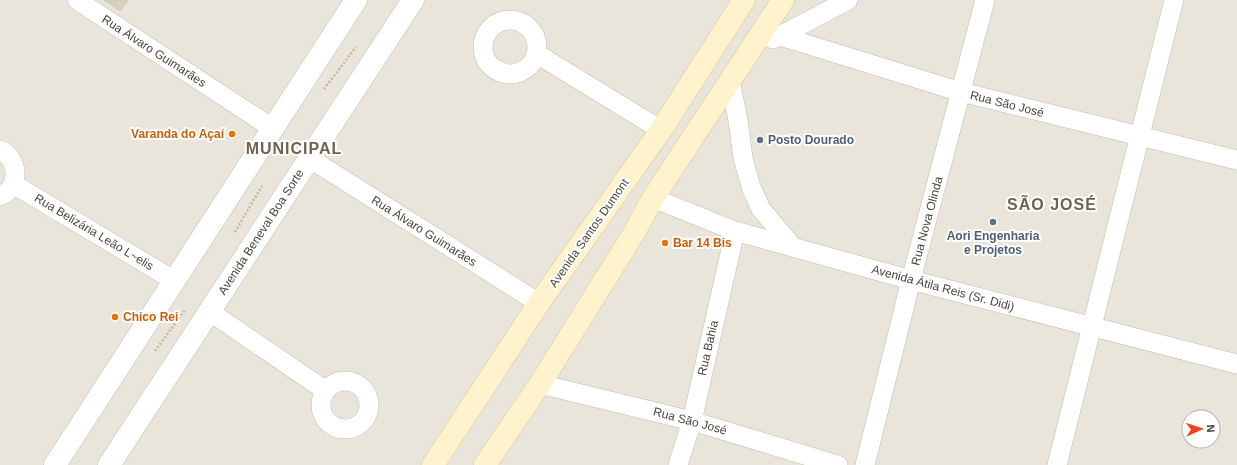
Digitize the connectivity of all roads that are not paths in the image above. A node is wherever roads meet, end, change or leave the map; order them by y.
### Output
1 (77, 0) edge
2 (356, 0) edge
3 (413, 0) edge
4 (744, 0) edge
5 (783, 0) edge
6 (848, 0) edge
7 (985, 0) edge
8 (1174, 0) edge
9 (780, 36) junction
10 (753, 45) junction
11 (537, 54) dead end
12 (730, 81) junction
13 (961, 92) junction
14 (272, 128) junction
15 (661, 130) junction
16 (1139, 136) junction
17 (0, 150) edge
18 (309, 158) junction
19 (1237, 160) edge
20 (640, 161) junction
21 (659, 189) junction
22 (7, 190) edge
23 (734, 231) junction
24 (793, 247) junction
25 (911, 280) junction
26 (174, 281) junction
27 (539, 303) junction
28 (209, 311) junction
29 (1092, 328) junction
30 (1237, 364) edge
31 (540, 384) junction
32 (326, 391) dead end
33 (692, 421) junction
34 (55, 465) edge
35 (109, 465) edge
36 (433, 465) edge
37 (485, 465) edge
38 (678, 465) edge
39 (838, 465) edge
40 (865, 465) edge
41 (1057, 465) edge

1 - 14 street, Rua Álvaro Guimarães
2 - 14 street
3 - 18 street, Avenida Beneval Boa Sorte
4 - 15 main road, Avenida Santos Dumont
5 - 10 main road
6 - 9 street
7 - 13 street, Rua Nova Olinda
8 - 16 street
9 - 10 street
9 - 13 street, Rua São José
10 - 12 main road
11 - 15 street
12 - 21 main road
12 - 24 street
13 - 16 street, Rua São José
13 - 25 street, Rua Nova Olinda
14 - 26 street
15 - 20 main road, Avenida Santos Dumont
16 - 19 street, Rua São José
16 - 29 street
17 - 22 street
18 - 27 street, Rua Álvaro Guimarães
18 - 28 street, Avenida Beneval Boa Sorte
20 - 21 main road
20 - 27 main road, Avenida Santos Dumont
21 - 23 street, Avenida Átila Reis (Sr. Didi)
21 - 31 main road
22 - 26 street, Rua Belizária Leão L~elis
23 - 24 street, Avenida Átila Reis (Sr. Didi)
23 - 33 street, Rua Bahia
24 - 25 street, Avenida Átila Reis (Sr. Didi)
25 - 29 street, Avenida Átila Reis (Sr. Didi)
25 - 40 street, Rua Nova Olinda
26 - 34 street
27 - 36 main road, Avenida Santos Dumont
28 - 32 street
28 - 35 street, Avenida Beneval Boa Sorte
29 - 30 street, Avenida Átila Reis (Sr. Didi)
29 - 41 street
31 - 33 street, Rua São José
31 - 37 main road
33 - 38 street, Rua Bahia
33 - 39 street, Rua São José

